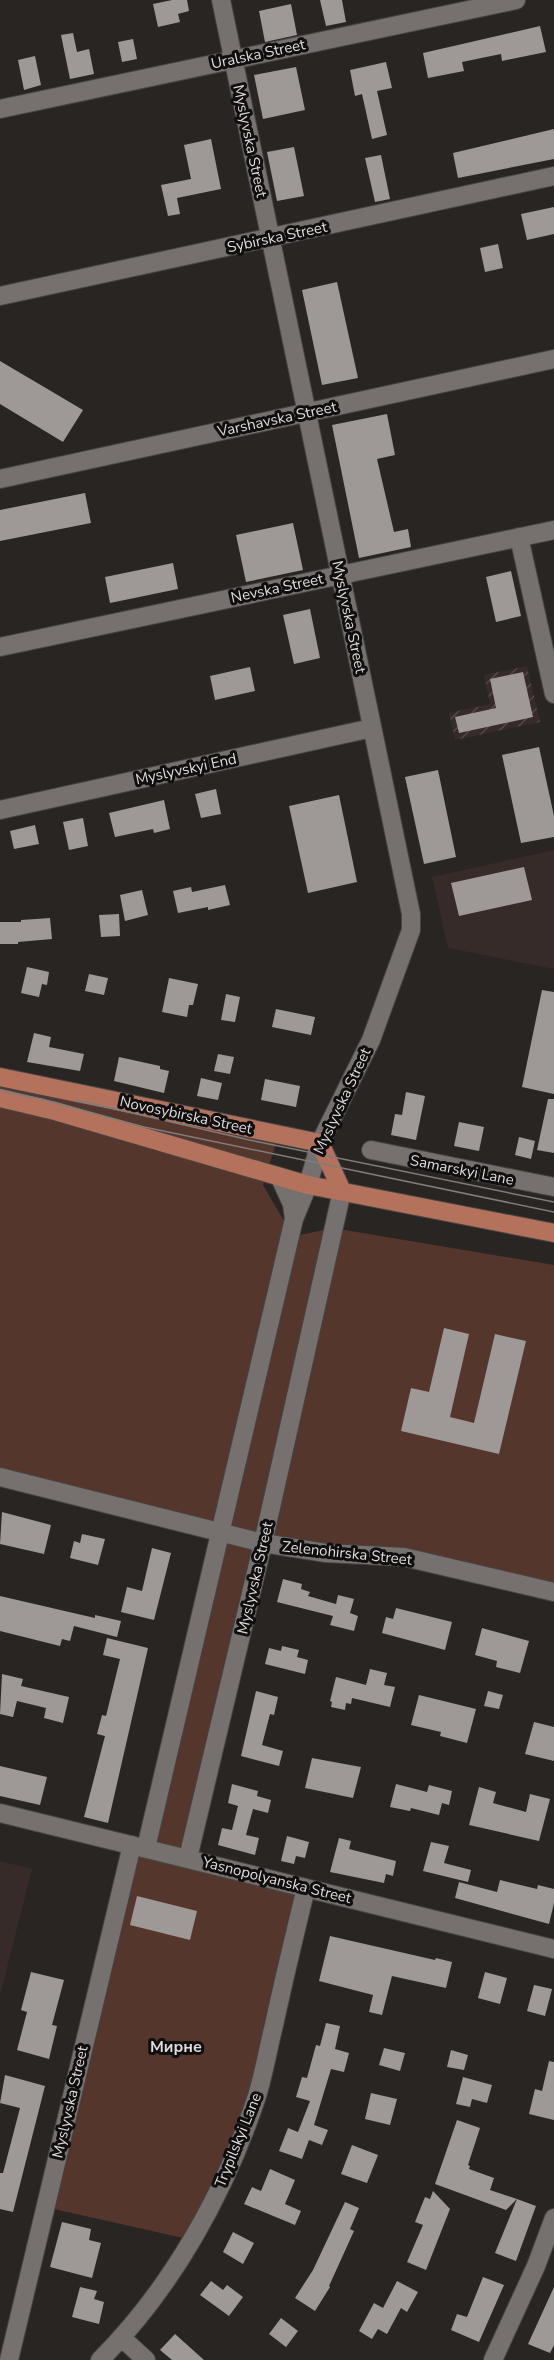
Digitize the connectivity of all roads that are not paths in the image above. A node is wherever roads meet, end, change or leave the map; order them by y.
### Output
1 (221, 0) edge
2 (516, 0) edge
3 (233, 60) junction
4 (0, 109) edge
5 (554, 176) edge
6 (270, 238) junction
7 (0, 296) edge
8 (554, 359) edge
9 (306, 412) junction
10 (0, 479) edge
11 (554, 530) edge
12 (519, 537) junction
13 (340, 575) junction
14 (0, 647) edge
15 (554, 694) edge
16 (372, 728) junction
17 (0, 810) edge
18 (0, 1077) edge
19 (0, 1098) edge
20 (182, 1114) junction
21 (320, 1143) junction
22 (172, 1145) junction
23 (371, 1150) dead end
24 (280, 1178) junction
25 (308, 1185) junction
26 (554, 1187) edge
27 (342, 1191) junction
28 (295, 1217) junction
29 (554, 1233) edge
30 (0, 1477) edge
31 (221, 1533) junction
32 (263, 1543) junction
33 (554, 1592) edge
34 (0, 1812) edge
35 (139, 1847) junction
36 (188, 1858) junction
37 (306, 1888) junction
38 (554, 1949) edge
39 (554, 2218) edge
40 (122, 2338) junction
41 (9, 2360) edge
42 (100, 2360) edge
43 (146, 2360) edge
44 (493, 2360) edge

1 - 3 street, Myslyvska Street
2 - 3 street, Uralska Street
3 - 4 street, Uralska Street
3 - 6 street, Myslyvska Street
5 - 6 street, Sybirska Street
6 - 7 street, Sybirska Street
6 - 9 street, Myslyvska Street
8 - 9 street, Varshavska Street
9 - 10 street, Varshavska Street
9 - 13 street, Myslyvska Street
11 - 12 street, Nevska Street
12 - 13 street, Nevska Street
12 - 15 street
13 - 14 street, Nevska Street
13 - 16 street, Myslyvska Street
16 - 17 street, Myslyvskyi End
16 - 21 street, Myslyvska Street
18 - 20 main road, Novosybirska Street
19 - 22 main road, Novosybirska Street
20 - 21 main road, Novosybirska Street
20 - 22 main road
21 - 25 street, Myslyvska Street
21 - 27 main road
22 - 24 main road, Novosybirska Street
23 - 26 street, Samarskyi Lane
24 - 25 main road, Novosybirska Street
24 - 28 street
25 - 27 main road, Novosybirska Street
25 - 28 street, Myslyvska Street
27 - 29 main road, Novosybirska Street
27 - 32 street, Myslyvska Street
28 - 31 street, Myslyvska Street
30 - 31 street, Zelenohirska Street
31 - 32 street, Zelenohirska Street
31 - 35 street, Myslyvska Street
32 - 33 street, Zelenohirska Street
32 - 36 street, Myslyvska Street
34 - 35 street, Yasnopolyanska Street
35 - 36 street, Yasnopolyanska Street
35 - 41 street, Myslyvska Street
36 - 37 street, Yasnopolyanska Street
37 - 38 street, Yasnopolyanska Street
37 - 40 street, Trypilskyi Lane
39 - 44 street
40 - 42 street, Trypilskyi Lane
40 - 43 street

